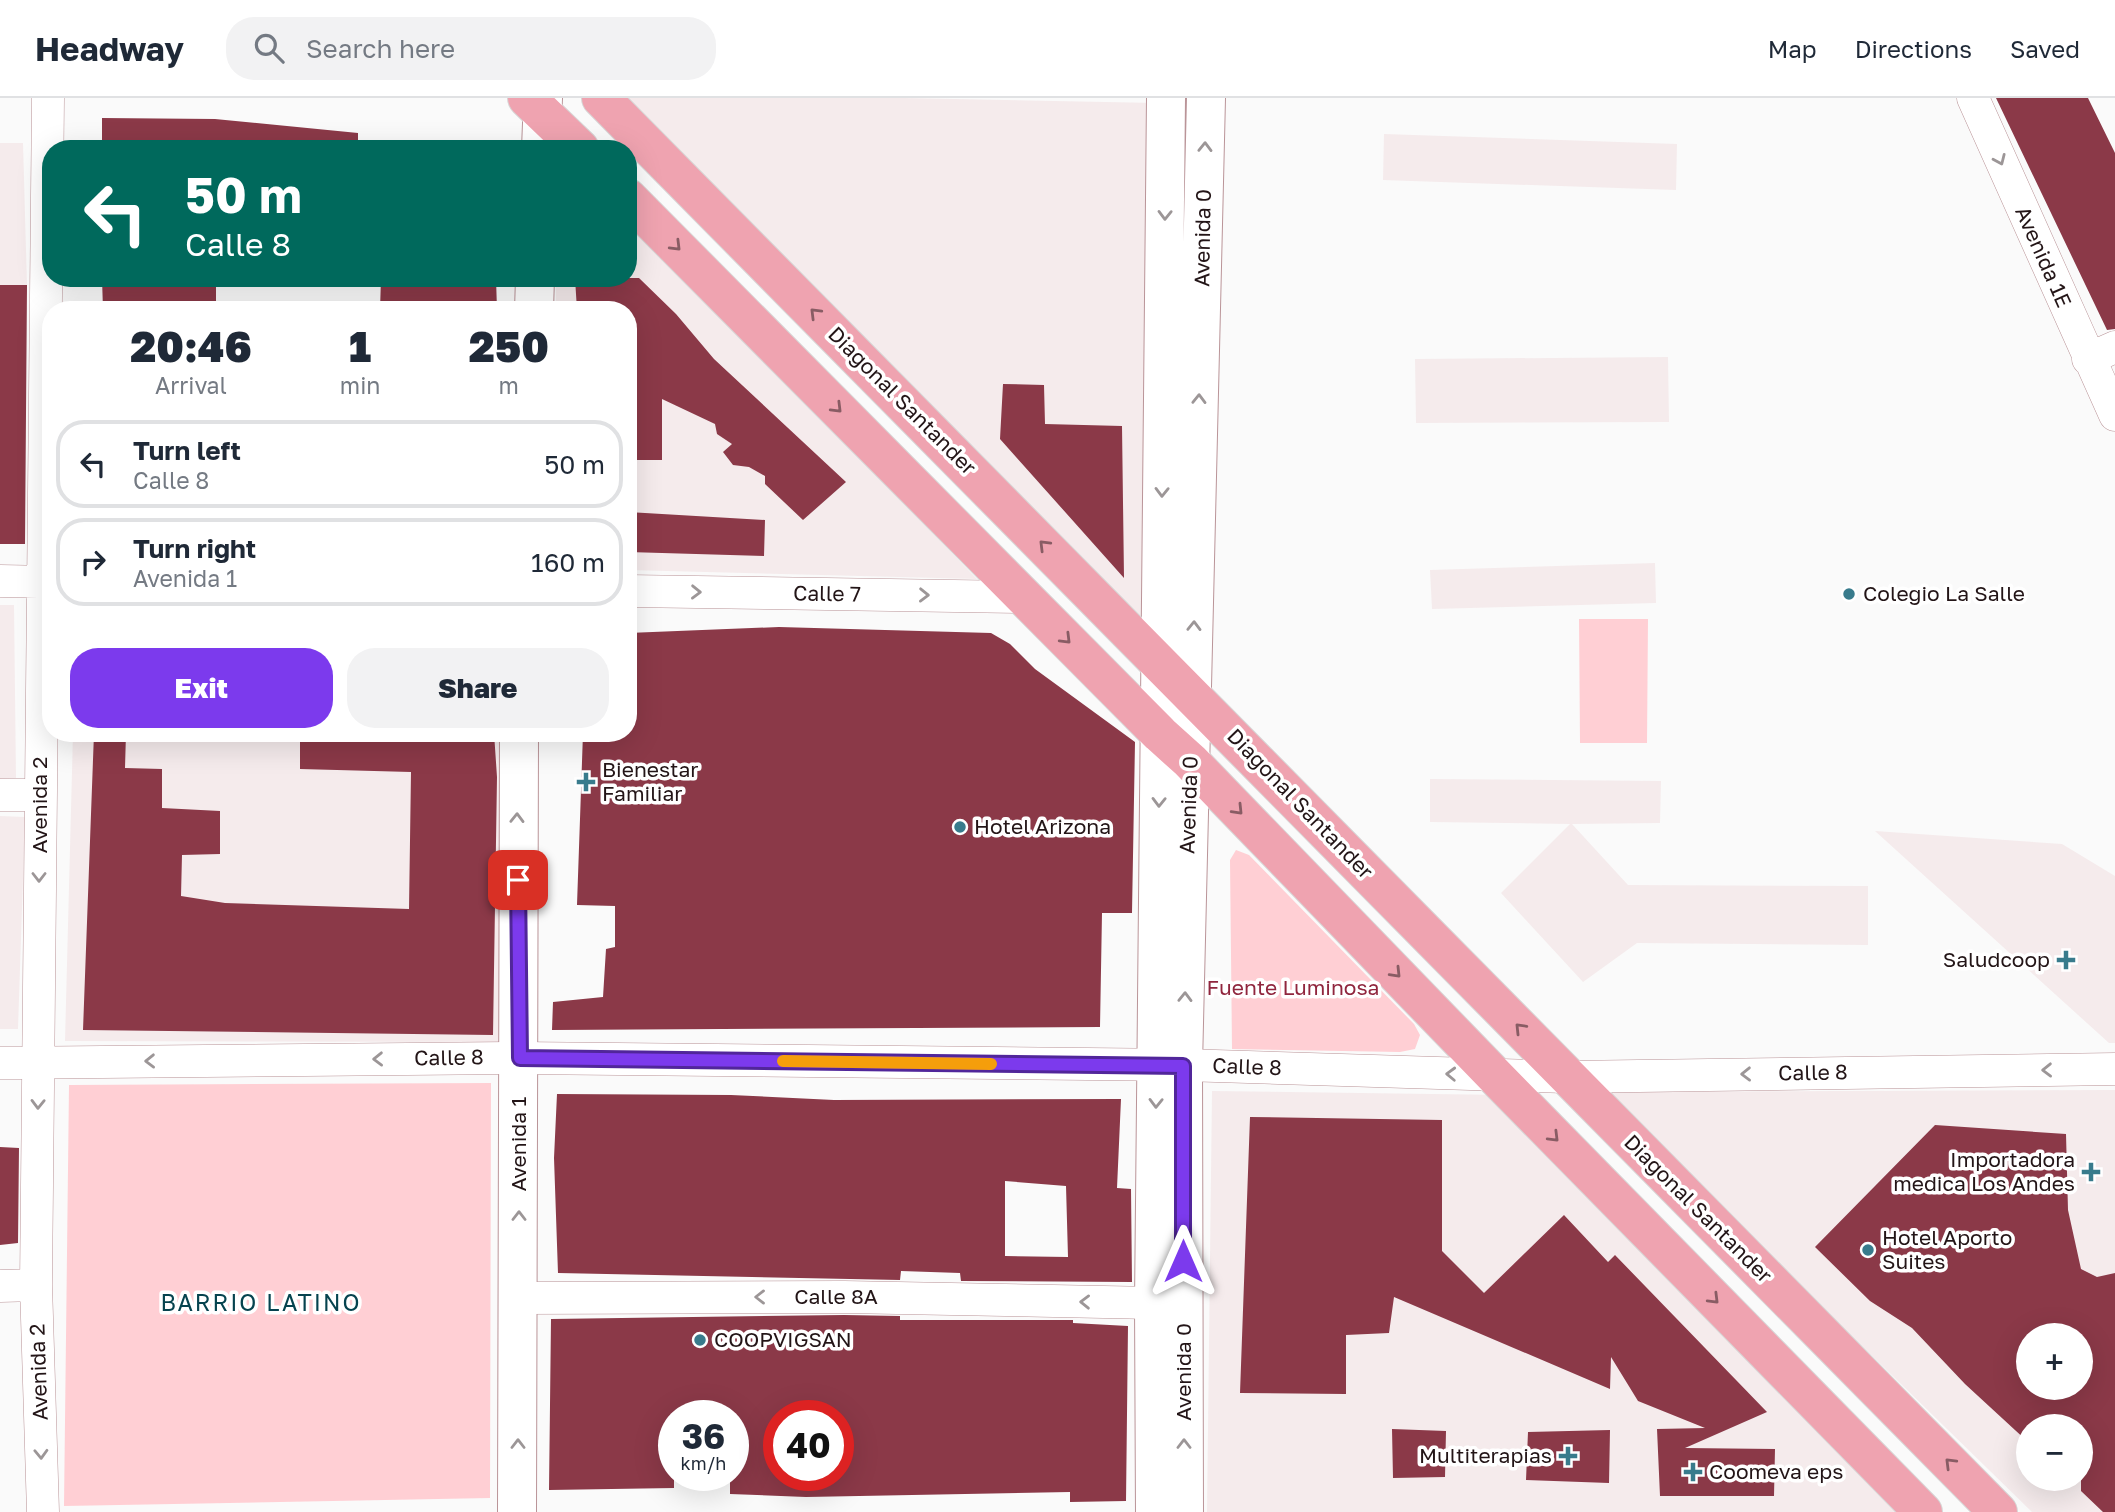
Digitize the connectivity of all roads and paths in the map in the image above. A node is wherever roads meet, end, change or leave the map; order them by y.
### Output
1 (48, 98) edge
2 (601, 98) edge
3 (1166, 98) edge
4 (1206, 98) edge
5 (1973, 98) edge
6 (537, 102) edge
7 (48, 140) edge
8 (540, 140) edge
9 (572, 140) edge
10 (637, 207) edge
11 (2101, 353) edge
12 (2115, 415) edge
13 (0, 581) edge
14 (42, 582) edge
15 (637, 591) edge
16 (1025, 597) junction
17 (1161, 663) junction
18 (1193, 695) junction
19 (42, 734) edge
20 (1160, 734) junction
21 (519, 742) edge
22 (1191, 761) junction
23 (0, 795) edge
24 (40, 795) junction
25 (520, 1058) junction
26 (0, 1063) edge
27 (38, 1063) junction
28 (1170, 1066) junction
29 (2115, 1069) edge
30 (1494, 1075) junction
31 (1568, 1077) junction
32 (36, 1285) junction
33 (0, 1286) edge
34 (519, 1298) junction
35 (1154, 1303) junction
36 (43, 1512) edge
37 (517, 1512) edge
38 (1154, 1512) edge
39 (1184, 1512) edge
40 (1923, 1512) edge
41 (1998, 1512) edge

1 - 7 street, Avenida 2
17 -> 2 main road, Diagonal Santander
3 -> 17 street, Avenida 0
18 -> 4 street, Avenida 0
5 -> 11 street, Avenida 1E
6 - 8 street
6 - 9 main road
10 -> 16 main road
11 - 12 street, Avenida 1E
13 - 14 street
15 -> 16 street, Calle 7
16 -> 20 main road
17 - 18 main road, Diagonal Santander
17 - 20 street, Avenida 0
18 - 22 street, Avenida 0
31 -> 18 main road, Diagonal Santander
19 - 24 street, Avenida 2
20 - 22 main road
20 -> 28 street, Avenida 0
25 -> 21 street, Avenida 1
28 -> 22 street, Avenida 0
22 -> 30 main road
23 - 24 street
24 -> 27 street, Avenida 2
25 -> 27 street, Calle 8
25 - 28 street, Calle 8
34 -> 25 street, Avenida 1
26 - 27 street, Calle 8
27 -> 32 street, Avenida 2
30 -> 28 street, Calle 8
28 -> 35 street, Avenida 0
39 -> 28 street, Avenida 0
29 -> 31 street, Calle 8
30 - 31 street, Calle 8
30 -> 40 main road
41 -> 31 main road, Diagonal Santander
32 - 33 street
32 -> 36 street, Avenida 2
35 -> 34 street, Calle 8A
37 -> 34 street, Avenida 1
35 - 38 street, Avenida 0

